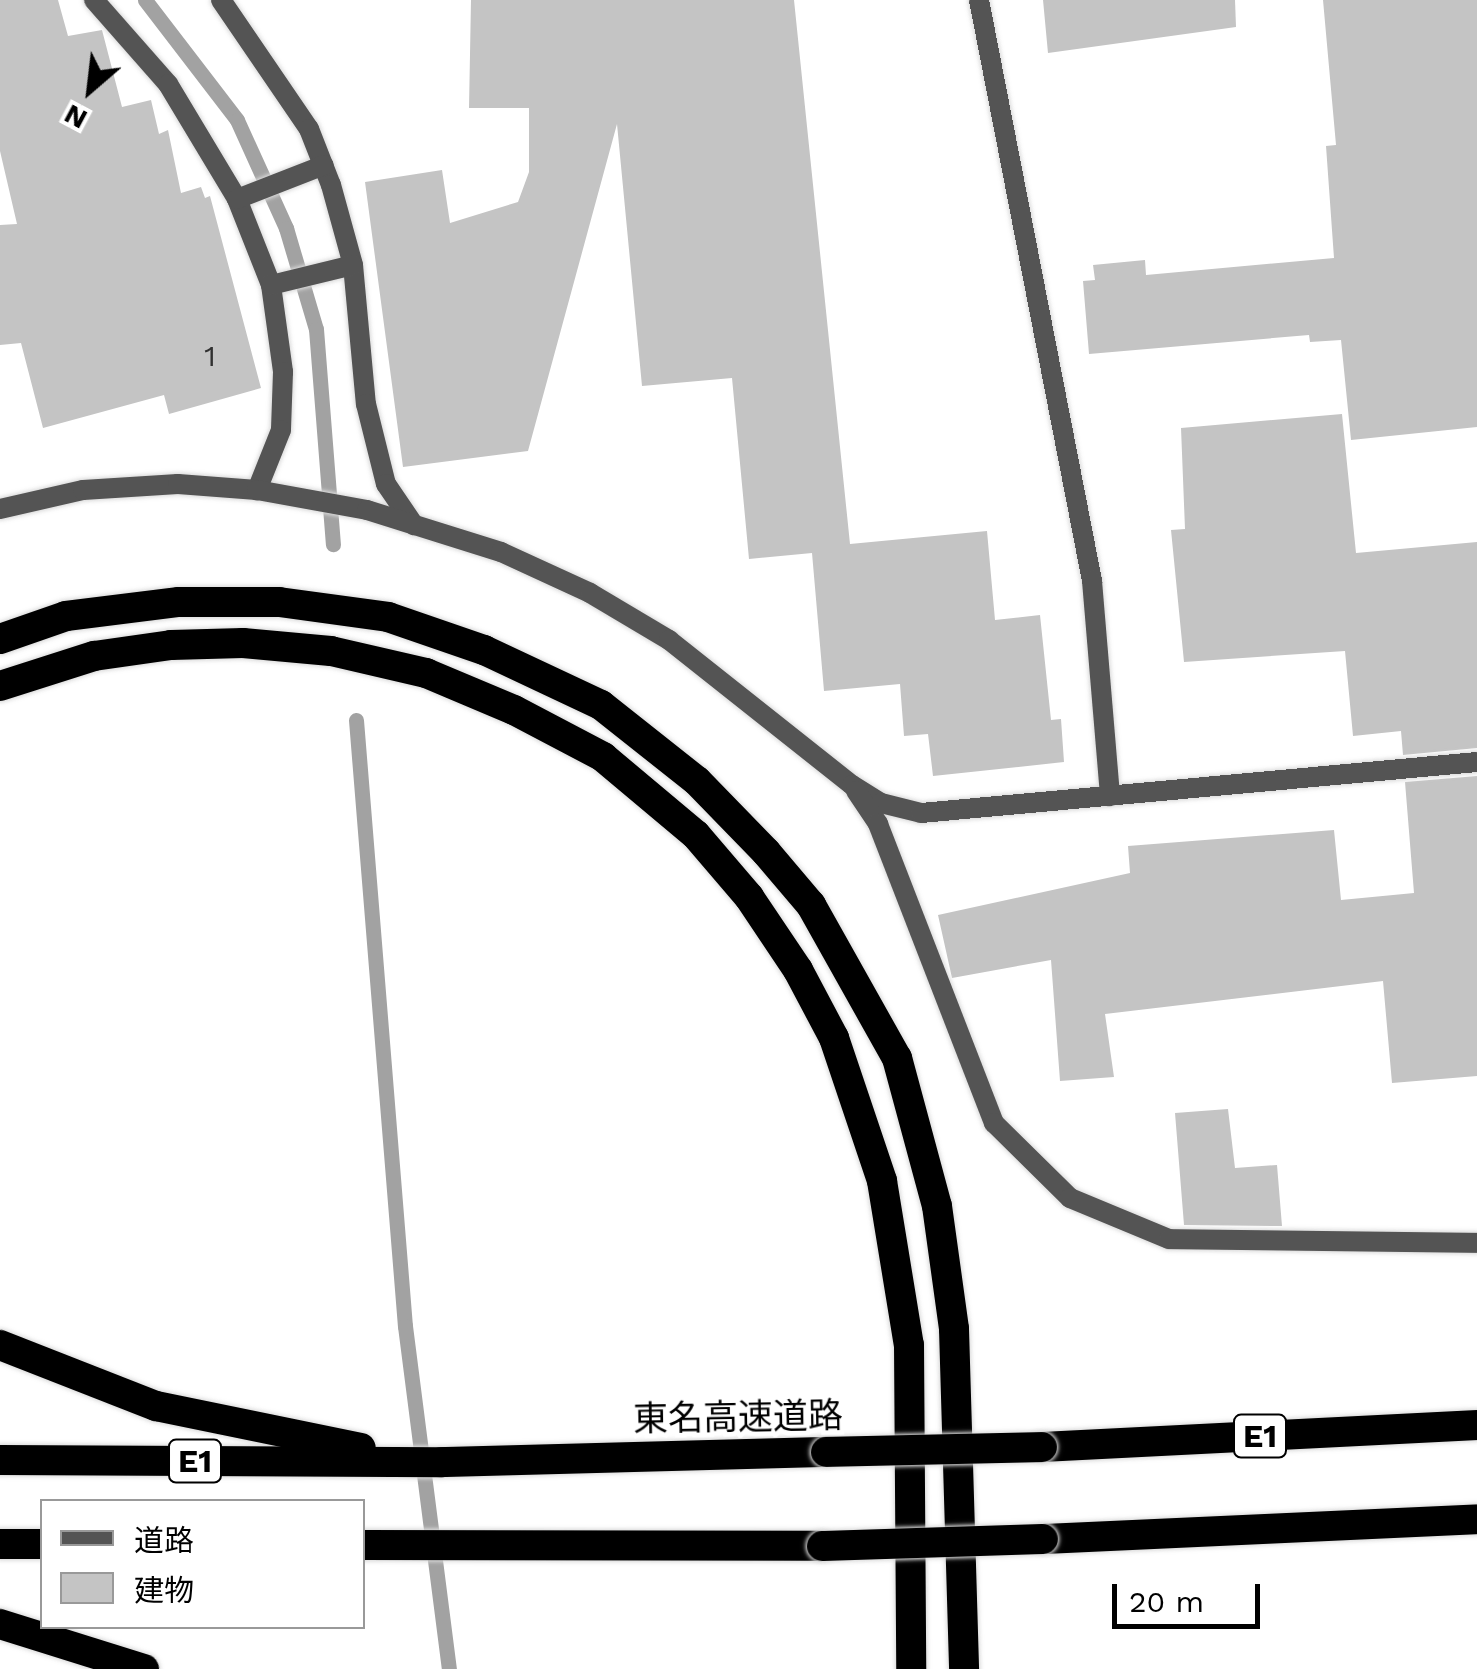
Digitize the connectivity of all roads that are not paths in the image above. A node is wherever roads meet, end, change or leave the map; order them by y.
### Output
1 (94, 0) edge
2 (221, 0) edge
3 (979, 0) edge
4 (324, 165) junction
5 (237, 200) junction
6 (353, 265) junction
7 (271, 285) junction
8 (266, 491) junction
9 (0, 510) edge
10 (414, 525) junction
11 (0, 639) edge
12 (0, 686) edge
13 (1477, 762) edge
14 (852, 785) junction
15 (1110, 796) junction
16 (1477, 1243) edge
17 (0, 1345) edge
18 (1477, 1425) edge
19 (390, 1458) junction
20 (0, 1460) edge
21 (1477, 1519) edge
22 (0, 1544) edge
23 (40, 1544) edge
24 (365, 1545) edge
25 (0, 1624) edge
26 (144, 1669) edge
27 (912, 1669) edge
28 (964, 1669) edge

1 - 5 street
2 - 4 street
3 - 15 street
4 - 5 street
4 - 6 street
5 - 7 street
6 - 7 street
6 - 10 street
7 - 8 street
8 - 9 street
8 - 10 street
10 - 14 street
11 - 28 highway
12 - 27 highway
13 - 15 street
14 - 15 street
14 - 16 street
17 - 19 highway
18 - 19 highway, 東名高速道路 / E1, bridge
19 - 20 highway, E1
21 - 24 highway, bridge
22 - 23 highway
25 - 26 highway

